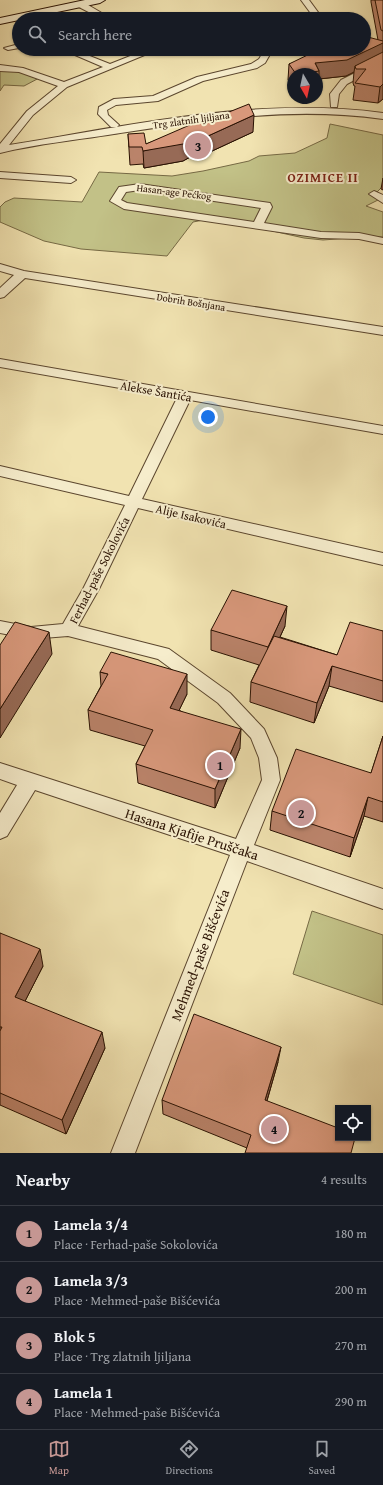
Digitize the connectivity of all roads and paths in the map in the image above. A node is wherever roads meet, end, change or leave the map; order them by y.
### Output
1 (100, 0) edge
2 (305, 0) edge
3 (80, 4) junction
4 (42, 12) edge
5 (95, 12) edge
6 (314, 12) edge
7 (12, 18) edge
8 (0, 21) edge
9 (12, 47) edge
10 (8, 48) dead end
11 (83, 56) edge
12 (138, 56) edge
13 (265, 56) edge
14 (383, 62) edge
15 (111, 67) junction
16 (0, 68) edge
17 (64, 85) junction
18 (334, 105) dead end
19 (383, 116) edge
20 (114, 125) dead end
21 (0, 149) edge
22 (0, 174) edge
23 (71, 180) dead end
24 (258, 225) junction
25 (383, 241) edge
26 (0, 267) edge
27 (22, 274) junction
28 (0, 294) edge
29 (383, 331) edge
30 (0, 363) edge
31 (185, 396) junction
32 (383, 430) edge
33 (0, 471) edge
34 (133, 502) junction
35 (383, 559) edge
36 (7, 629) edge
37 (68, 630) junction
38 (3, 646) edge
39 (268, 758) joint
40 (0, 771) edge
41 (30, 781) junction
42 (0, 830) edge
43 (242, 850) junction
44 (383, 899) edge
45 (123, 1153) edge

1 - 3 street
2 - 6 street
3 - 4 street
3 - 5 street
7 - 8 street
9 - 10 street
11 - 15 street
12 - 15 street
13 - 20 street
14 - 18 street
15 - 17 street
16 - 17 street
17 - 21 street
19 - 21 street, Trg zlatnih ljiljana
22 - 23 street
24 - 24 street, Hasan-age Pećkog
24 - 25 street, Hasan-age Pećkog
26 - 27 street, Dobrih Bošnjana
27 - 28 street
27 - 29 street, Dobrih Bošnjana
30 - 31 street, Alekse Šantića
31 - 32 street, Alekse Šantića
31 - 34 street, Ferhad-paše Sokolovića
33 - 34 street, Alije Isakovića
34 - 35 street, Alije Isakovića
34 - 37 street, Ferhad-paše Sokolovića
36 - 37 street
36 - 38 street
37 - 39 street, Ferhad-paše Sokolovića
39 - 43 street, Mehmed-paše Bišćevića
40 - 41 street, Hasana Kjafije Pruščaka
41 - 42 street
41 - 43 street, Hasana Kjafije Pruščaka
43 - 44 street, Hasana Kjafije Pruščaka
43 - 45 street, Mehmed-paše Bišćevića

